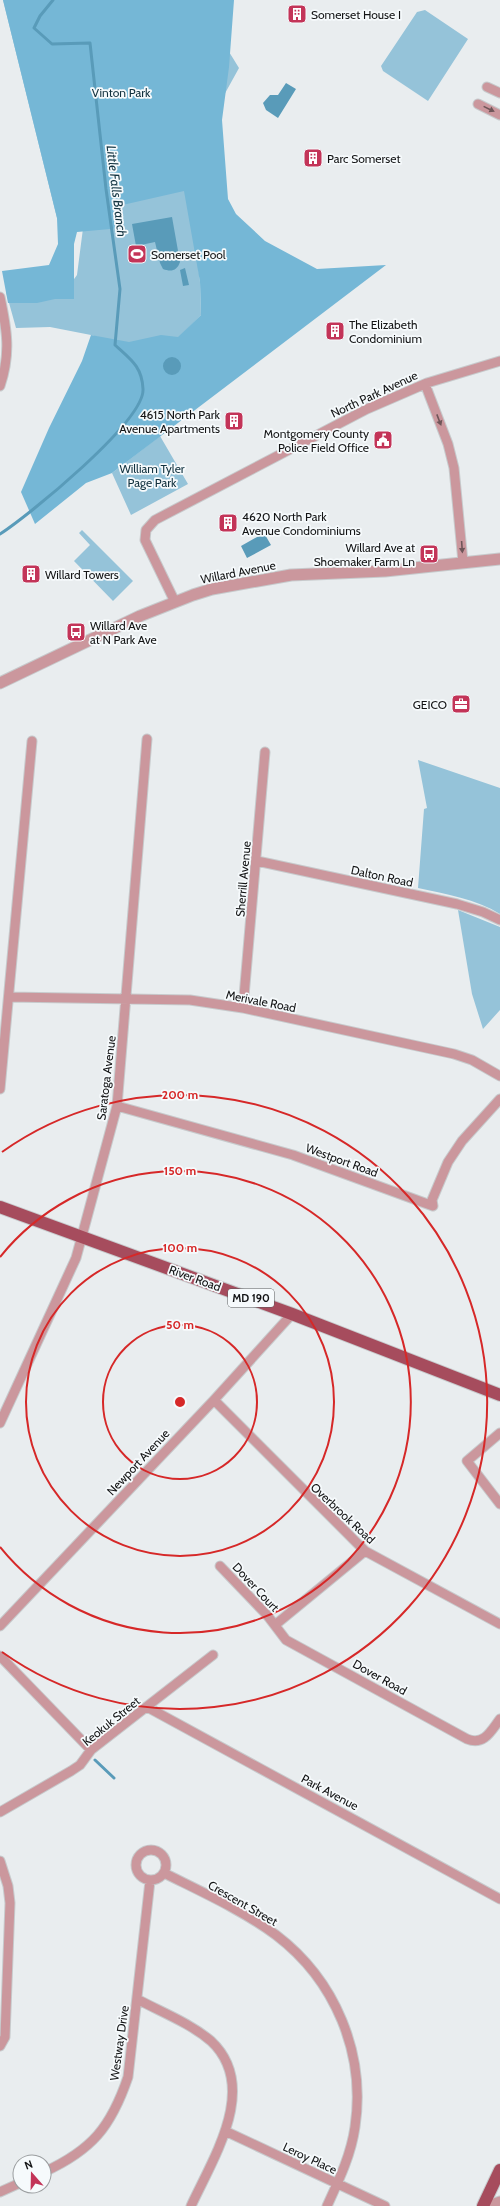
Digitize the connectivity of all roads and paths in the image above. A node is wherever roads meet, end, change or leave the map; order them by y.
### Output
1 (487, 87) dead end
2 (500, 94) edge
3 (478, 104) dead end
4 (500, 115) edge
5 (0, 297) edge
6 (2, 314) edge
7 (500, 361) edge
8 (425, 384) junction
9 (0, 386) edge
10 (500, 559) edge
11 (463, 562) junction
12 (175, 602) junction
13 (0, 683) edge
14 (147, 739) dead end
15 (32, 741) dead end
16 (265, 752) dead end
17 (256, 861) junction
18 (500, 920) edge
19 (8, 997) junction
20 (126, 999) junction
21 (243, 1008) junction
22 (500, 1076) edge
23 (0, 1089) edge
24 (500, 1099) edge
25 (117, 1106) junction
26 (0, 1207) edge
27 (82, 1236) junction
28 (292, 1314) junction
29 (500, 1395) edge
30 (214, 1400) junction
31 (0, 1423) edge
32 (500, 1433) edge
33 (500, 1504) edge
34 (365, 1551) junction
35 (220, 1566) dead end
36 (500, 1624) edge
37 (0, 1626) edge
38 (275, 1626) junction
39 (213, 1655) dead end
40 (0, 1656) edge
41 (147, 1707) junction
42 (500, 1719) edge
43 (91, 1750) junction
44 (0, 1812) edge
45 (0, 1861) edge
46 (164, 1873) junction
47 (150, 1881) junction
48 (500, 1899) edge
49 (137, 1999) junction
50 (0, 2046) edge
51 (225, 2131) junction
52 (52, 2168) edge
53 (500, 2170) edge
54 (337, 2183) junction
55 (12, 2187) edge
56 (0, 2192) edge
57 (500, 2201) edge
58 (191, 2206) edge
59 (327, 2206) edge
60 (385, 2206) edge
61 (484, 2206) edge

1 - 2 street
3 -> 4 street
5 - 6 street
6 - 9 street
7 - 8 street, North Park Avenue
8 -> 11 street
8 - 12 street, North Park Avenue
10 - 11 street, Willard Avenue
11 - 12 street, Willard Avenue
12 - 13 street, Willard Avenue
14 - 20 street, Saratoga Avenue
15 - 19 street
16 - 17 street, Sherrill Avenue
17 - 18 street, Dalton Road
17 - 21 street, Sherrill Avenue
19 - 20 street, Merivale Road
19 - 23 street
20 - 21 street, Merivale Road
20 - 25 street, Saratoga Avenue
21 - 22 street, Merivale Road
24 - 25 street, Westport Road
25 - 27 street, Saratoga Avenue
26 - 27 main road, River Road / MD 190
27 - 28 main road, River Road / MD 190
27 - 31 street, Saratoga Avenue
28 - 29 main road, River Road / MD 190
28 - 30 street, Newport Avenue
30 - 34 street, Overbrook Road
30 - 37 street, Newport Avenue
32 - 33 street
34 - 36 street, Overbrook Road
34 - 38 street
35 - 38 street, Dover Court
38 - 42 street, Dover Road
39 - 41 street, Keokuk Street
40 - 43 street
41 - 43 street, Keokuk Street
41 - 48 street, Park Avenue
43 - 44 street, Keokuk Street
45 - 50 street
46 - 47 street
46 - 47 street
46 - 54 street, Crescent Street
47 - 49 street, Westway Drive
49 - 51 street
49 - 52 street, Westway Drive
51 - 54 street, Leroy Place
51 - 58 street
53 - 61 main road
54 - 59 street, Crescent Street
54 - 60 street, Leroy Place
55 - 56 street
57 - 61 street

